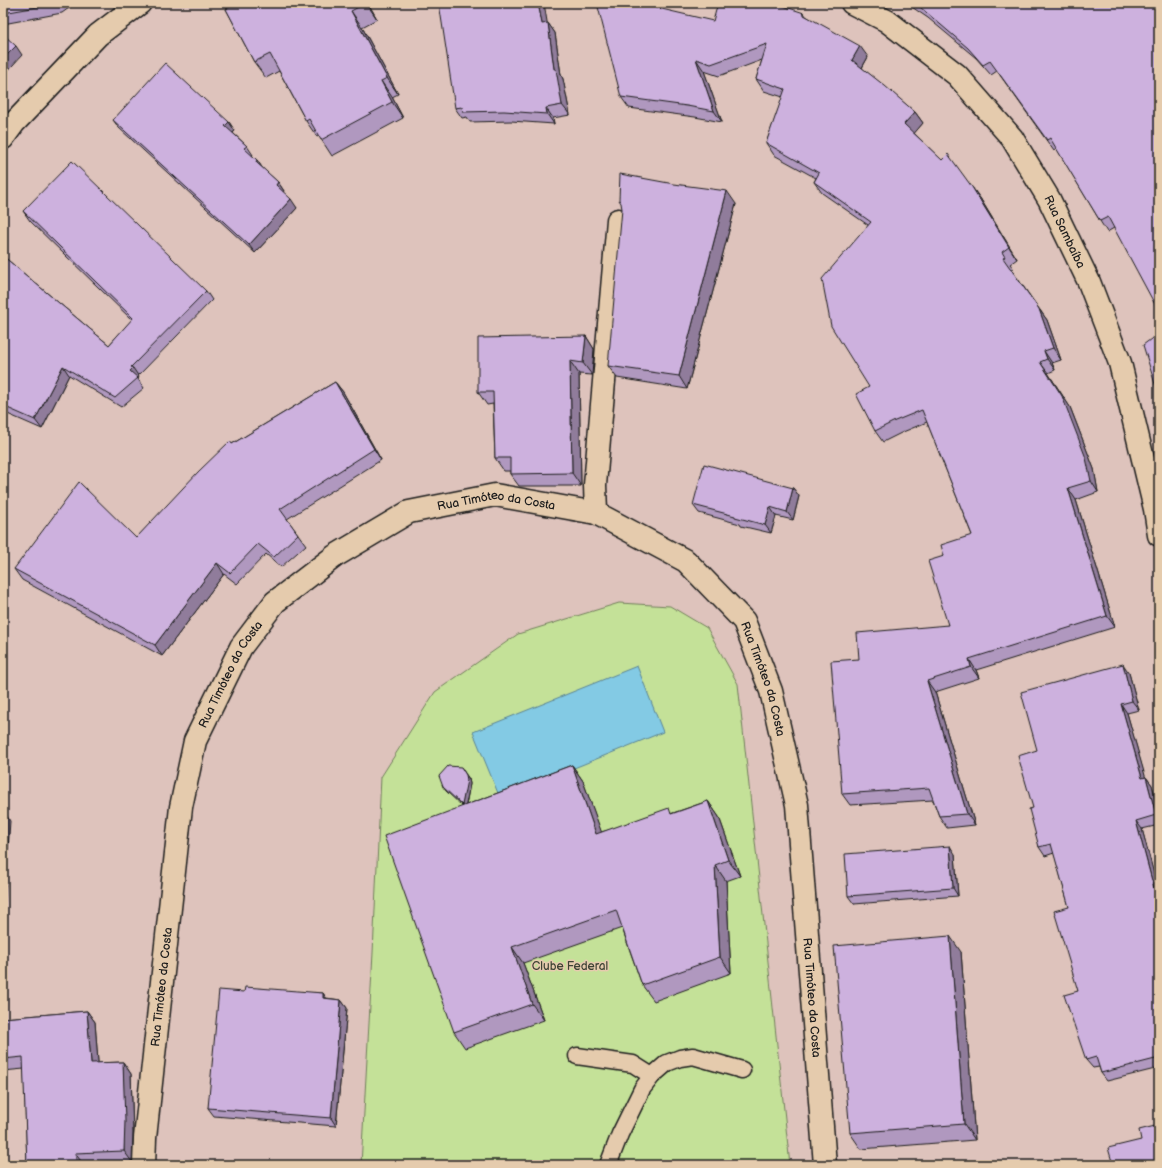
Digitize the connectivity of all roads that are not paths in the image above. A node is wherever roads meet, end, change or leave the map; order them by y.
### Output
1 (140, 3) edge
2 (852, 3) edge
3 (3, 138) edge
4 (618, 220) edge
5 (1157, 508) edge
6 (596, 513) junction
7 (1159, 535) edge
8 (577, 1056) dead end
9 (742, 1070) dead end
10 (652, 1076) junction
11 (144, 1165) edge
12 (608, 1165) edge
13 (825, 1165) edge

1 - 3 street
2 - 5 street, Rua Sambaíba
4 - 6 street
5 - 7 street, Rua Sambaíba
6 - 11 street, Rua Timóteo da Costa
6 - 13 street, Rua Timóteo da Costa
8 - 10 lane
9 - 10 lane
10 - 12 lane

